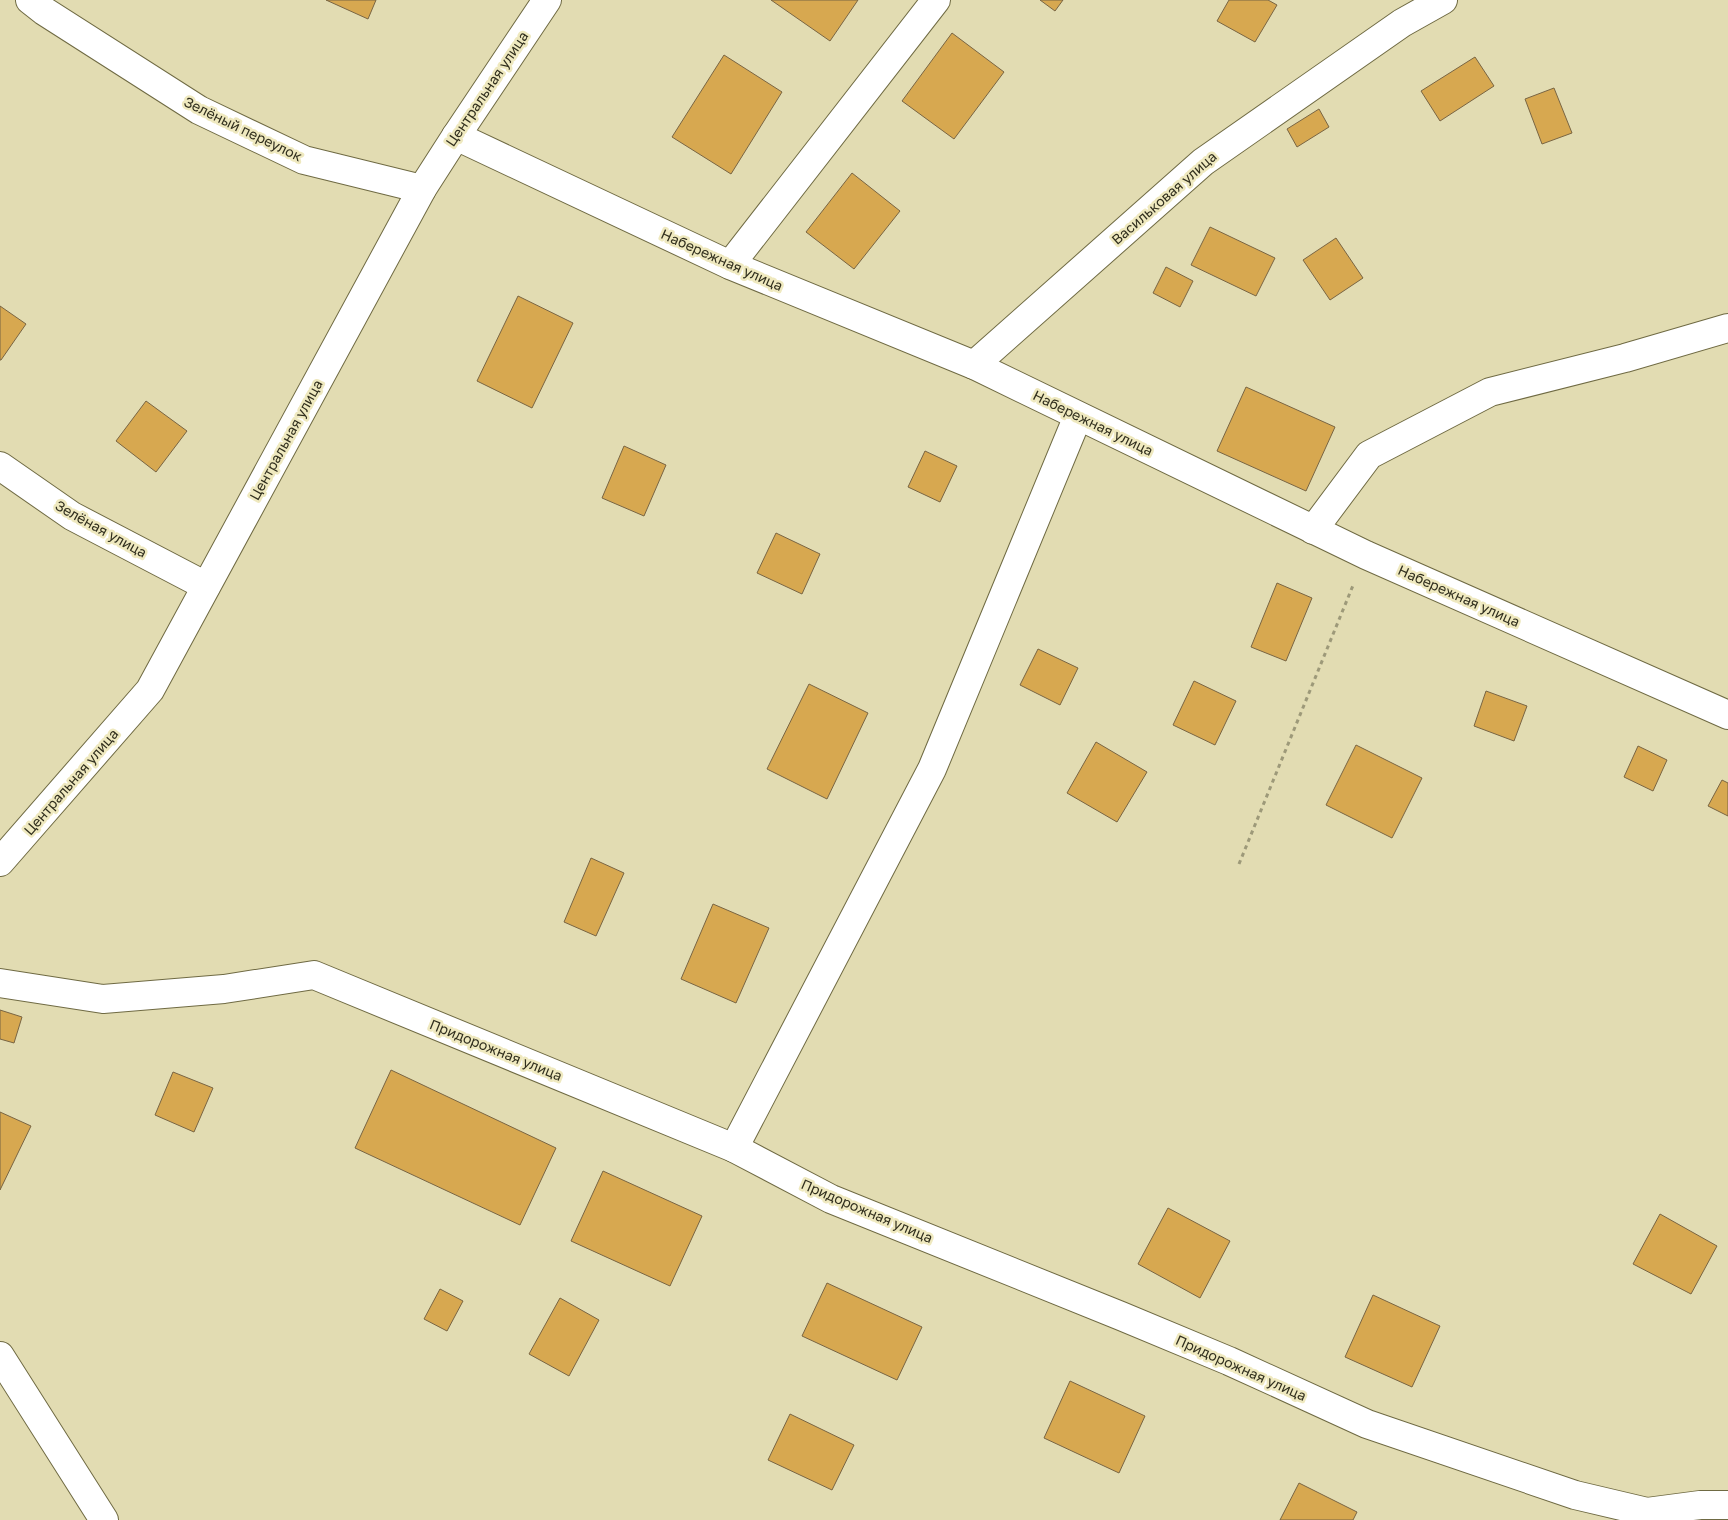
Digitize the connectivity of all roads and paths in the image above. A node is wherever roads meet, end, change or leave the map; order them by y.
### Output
1 (30, 0) edge
2 (547, 0) edge
3 (936, 0) edge
4 (1443, 0) edge
5 (456, 136) junction
6 (422, 189) junction
7 (730, 265) junction
8 (1728, 328) edge
9 (974, 365) junction
10 (1078, 416) junction
11 (0, 466) edge
12 (1313, 530) junction
13 (1366, 555) junction
14 (206, 586) junction
15 (1728, 715) edge
16 (0, 862) edge
17 (1239, 864) dead end
18 (0, 983) edge
19 (734, 1148) junction
20 (0, 1356) edge
21 (1728, 1491) edge
22 (1700, 1505) junction
23 (1728, 1505) edge
24 (104, 1520) edge

1 - 6 street, Зелёный переулок
2 - 5 street, Центральная улица
3 - 7 street
4 - 9 street, Васильковая улица
5 - 6 street, Центральная улица
5 - 7 street, Набережная улица
6 - 14 street, Центральная улица
7 - 9 street, Набережная улица
8 - 12 street
9 - 10 street, Набережная улица
10 - 12 street, Набережная улица
10 - 19 street
11 - 14 street, Зелёная улица
12 - 13 street, Набережная улица
13 - 15 street, Набережная улица
13 - 17 path
14 - 16 street, Центральная улица
18 - 19 street, Придорожная улица
19 - 22 street, Придорожная улица
20 - 24 street
21 - 22 street
22 - 23 street, Придорожная улица

